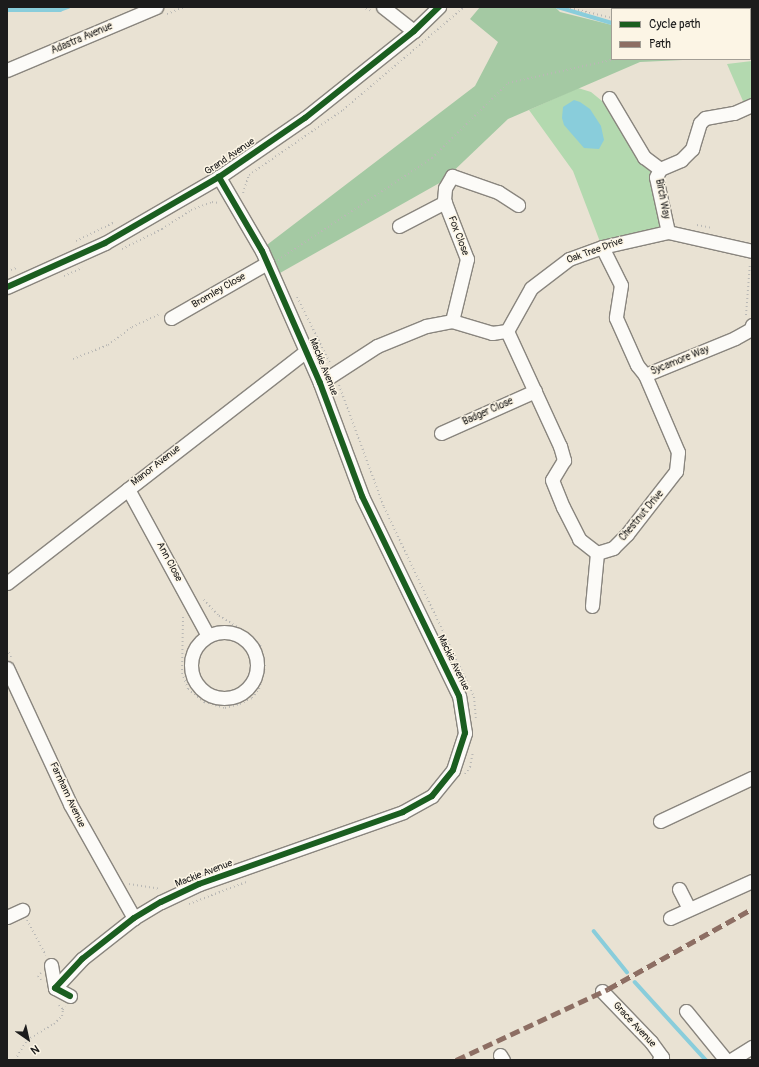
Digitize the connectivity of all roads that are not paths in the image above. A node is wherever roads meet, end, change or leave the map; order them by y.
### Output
1 (156, 7) edge
2 (383, 7) edge
3 (439, 7) edge
4 (414, 31) junction
5 (7, 70) edge
6 (609, 98) dead end
7 (752, 105) edge
8 (660, 169) junction
9 (219, 177) junction
10 (445, 202) junction
11 (518, 205) dead end
12 (399, 226) dead end
13 (668, 232) junction
14 (602, 246) junction
15 (751, 256) edge
16 (273, 259) junction
17 (7, 287) edge
18 (171, 318) dead end
19 (452, 321) junction
20 (750, 325) edge
21 (508, 331) junction
22 (306, 351) junction
23 (645, 375) junction
24 (320, 383) junction
25 (535, 391) junction
26 (441, 433) dead end
27 (128, 489) junction
28 (597, 553) junction
29 (7, 583) edge
30 (592, 606) dead end
31 (208, 636) junction
32 (10, 665) edge
33 (752, 778) edge
34 (660, 821) dead end
35 (752, 881) edge
36 (680, 889) dead end
37 (689, 909) junction
38 (24, 913) road end
39 (7, 917) edge
40 (134, 918) junction
41 (670, 918) dead end
42 (52, 965) road end
43 (55, 988) junction
44 (602, 991) dead end
45 (68, 1001) road end
46 (686, 1011) dead end
47 (752, 1047) edge
48 (662, 1059) edge
49 (726, 1060) edge
50 (731, 1060) edge

1 - 5 street, Adastra Avenue
2 - 4 street
3 - 4 street, Grand Avenue
4 - 9 street, Grand Avenue
6 - 8 street
7 - 8 street, Birch Way
8 - 13 street, Birch Way
9 - 16 street, Mackie Avenue
9 - 17 street, Grand Avenue
10 - 11 street
10 - 12 street
10 - 19 street, Fox Close
13 - 14 street, Oak Tree Drive
13 - 15 street, Oak Tree Drive
14 - 21 street, Oak Tree Drive
14 - 23 street, Sycamore Way
16 - 18 street, Bromley Close
16 - 22 street, Mackie Avenue
19 - 21 street
19 - 24 street
20 - 23 street, Sycamore Way
21 - 25 street
22 - 24 street, Mackie Avenue
22 - 27 street, Manor Avenue
23 - 28 street, Chestnut Drive
24 - 40 street, Mackie Avenue
25 - 26 street, Badger Close
25 - 28 street
27 - 29 street, Manor Avenue
27 - 31 street, Ann Close
28 - 30 street
31 - 31 street
32 - 40 street, Farnham Avenue
33 - 34 street
35 - 37 street
36 - 37 street
37 - 41 street
38 - 39 street
40 - 43 street, Mackie Avenue
42 - 43 street
43 - 45 street
44 - 48 street, Grace Avenue
46 - 49 street
47 - 50 street

